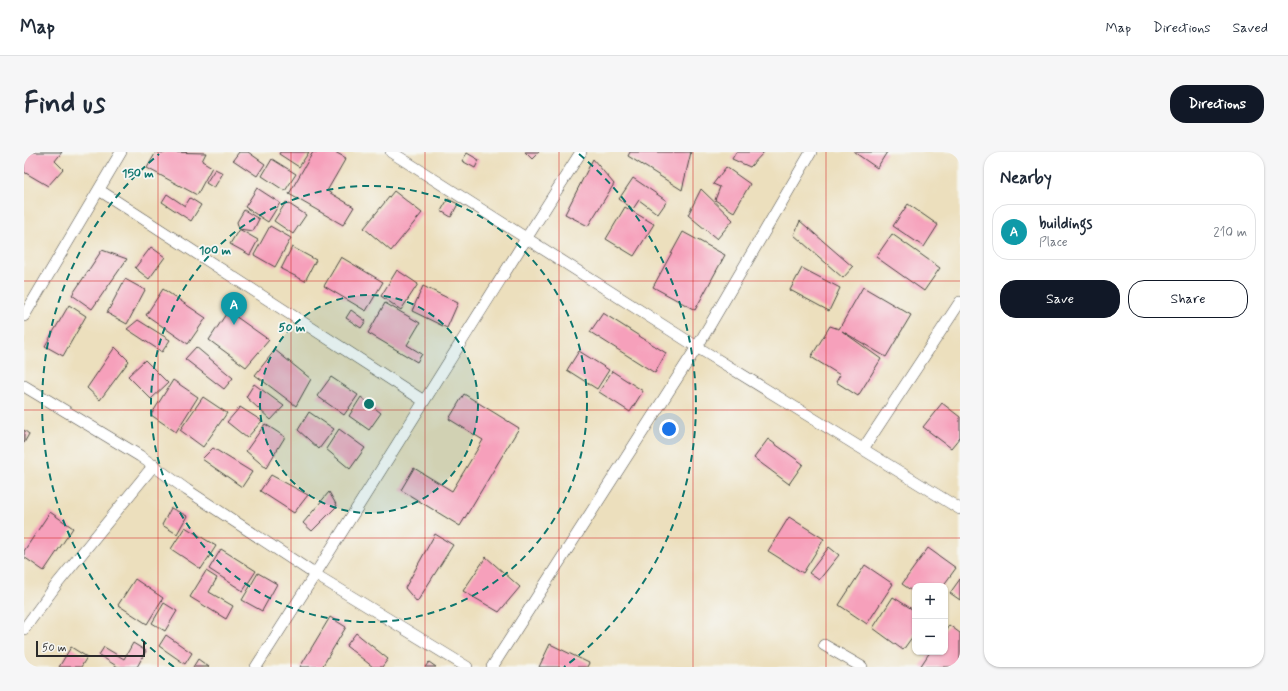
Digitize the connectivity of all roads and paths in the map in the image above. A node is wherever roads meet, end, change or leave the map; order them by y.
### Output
1 (121, 152) edge
2 (391, 152) edge
3 (581, 152) edge
4 (811, 152) edge
5 (99, 190) junction
6 (526, 238) junction
7 (960, 302) edge
8 (24, 316) edge
9 (697, 347) junction
10 (24, 386) edge
11 (424, 401) junction
12 (863, 449) junction
13 (154, 465) junction
14 (960, 509) edge
15 (316, 575) junction
16 (24, 629) edge
17 (824, 645) dead end
18 (256, 667) edge
19 (467, 667) edge
20 (492, 667) edge
21 (862, 667) edge

1 - 5 street
2 - 6 street
3 - 6 street
4 - 9 street
5 - 8 street
5 - 11 street
6 - 9 street
6 - 11 street
7 - 12 street
9 - 12 street
9 - 20 street
10 - 13 street
11 - 15 street
12 - 14 street
13 - 15 street
13 - 16 street
15 - 18 street
15 - 19 street
17 - 21 street

